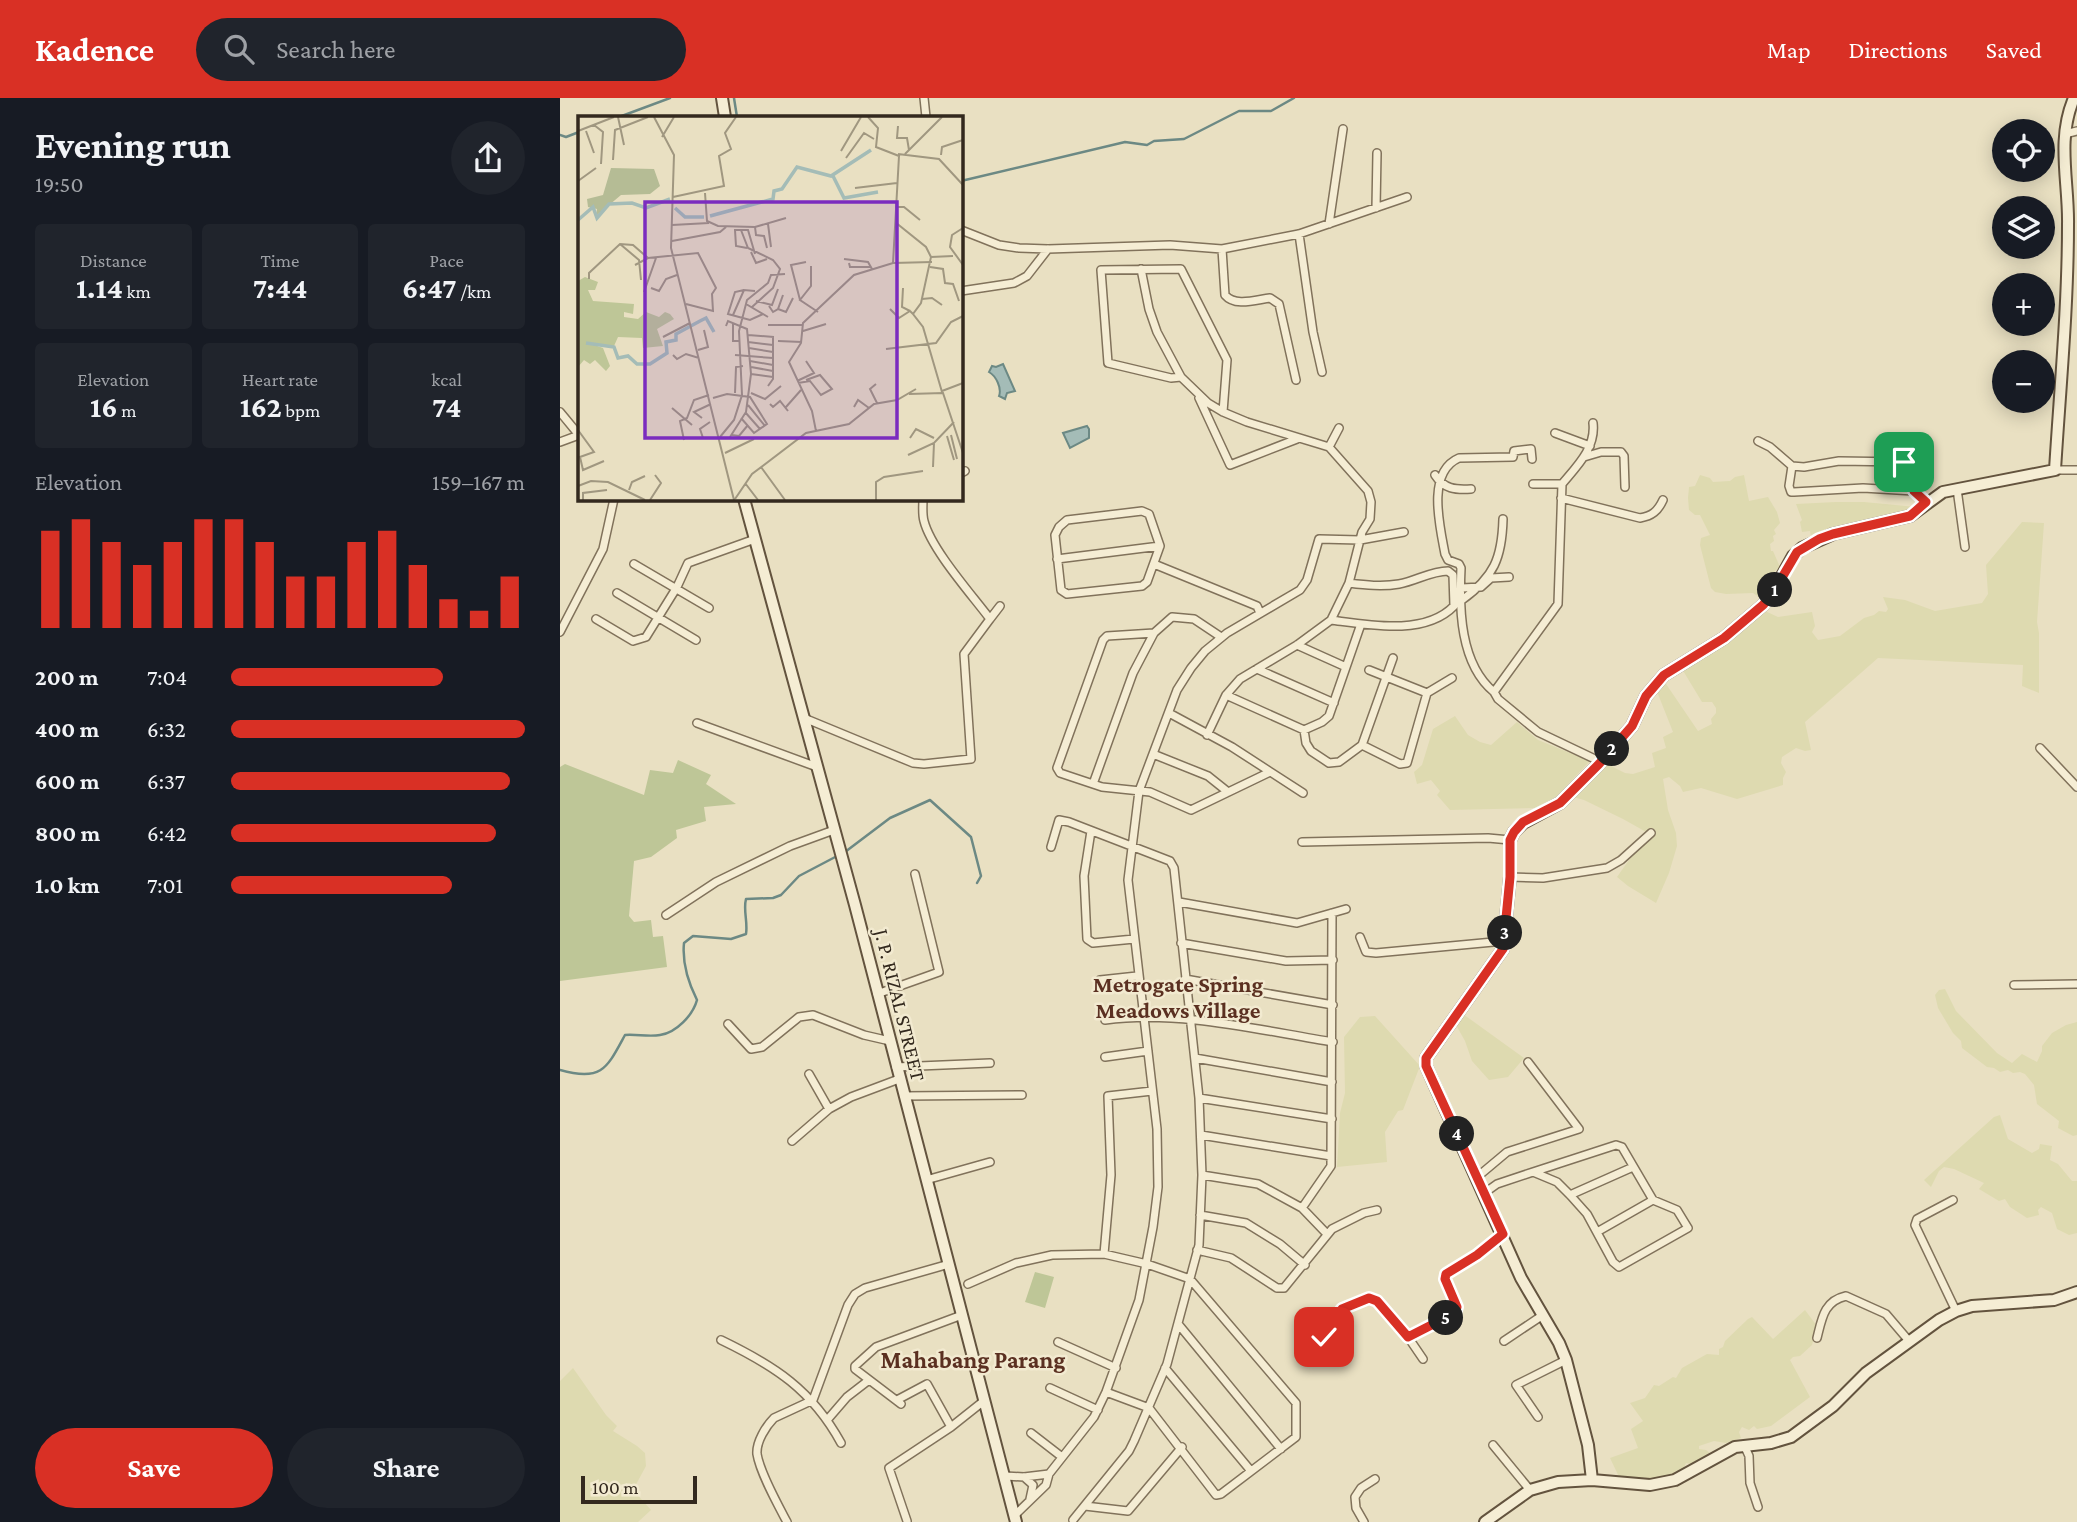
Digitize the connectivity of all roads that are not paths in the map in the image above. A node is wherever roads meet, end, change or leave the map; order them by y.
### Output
1 (722, 98) edge
2 (924, 98) edge
3 (2074, 98) edge
4 (725, 116) edge
5 (926, 116) edge
6 (1343, 129) dead end
7 (2077, 131) edge
8 (2065, 134) junction
9 (1377, 153) dead end
10 (1407, 197) dead end
11 (1376, 208) junction
12 (1329, 224) junction
13 (2073, 225) edge
14 (962, 230) edge
15 (1299, 234) junction
16 (1048, 249) junction
17 (1222, 249) junction
18 (1141, 269) junction
19 (962, 291) edge
20 (1322, 372) dead end
21 (1181, 377) junction
22 (1296, 380) dead end
23 (1196, 391) junction
24 (560, 412) edge
25 (1223, 412) junction
26 (1593, 423) dead end
27 (1339, 428) dead end
28 (1555, 433) dead end
29 (578, 434) edge
30 (578, 435) edge
31 (1298, 439) junction
32 (1758, 441) dead end
33 (560, 442) edge
34 (1590, 446) junction
35 (1329, 447) junction
36 (1584, 458) junction
37 (1532, 459) dead end
38 (1792, 466) junction
39 (2055, 470) junction
40 (2077, 470) edge
41 (1437, 479) junction
42 (1533, 484) dead end
43 (1562, 484) junction
44 (1625, 487) dead end
45 (1471, 489) dead end
46 (1957, 489) junction
47 (1914, 491) junction
48 (1561, 498) junction
49 (614, 500) edge
50 (744, 500) edge
51 (923, 500) edge
52 (1663, 500) dead end
53 (1926, 502) junction
54 (1503, 519) dead end
55 (1404, 532) dead end
56 (755, 538) junction
57 (1360, 540) junction
58 (1160, 546) junction
59 (1965, 547) dead end
60 (1057, 559) junction
61 (634, 564) dead end
62 (1154, 564) junction
63 (1509, 577) dead end
64 (1349, 583) junction
65 (677, 587) junction
66 (1481, 587) junction
67 (1461, 588) junction
68 (617, 593) dead end
69 (1462, 600) junction
70 (1000, 606) dead end
71 (709, 608) dead end
72 (1260, 613) junction
73 (658, 617) junction
74 (596, 619) dead end
75 (990, 620) junction
76 (1331, 620) junction
77 (1361, 624) junction
78 (560, 632) edge
79 (1154, 633) junction
80 (1221, 637) junction
81 (696, 640) dead end
82 (1297, 645) junction
83 (1393, 658) dead end
84 (1346, 667) junction
85 (1257, 668) junction
86 (1369, 670) dead end
87 (1386, 677) junction
88 (1452, 678) dead end
89 (1427, 692) junction
90 (1494, 692) junction
91 (1226, 695) junction
92 (1334, 703) junction
93 (1168, 713) junction
94 (804, 718) junction
95 (697, 723) dead end
96 (1304, 730) junction
97 (1207, 735) junction
98 (1362, 746) junction
99 (2040, 748) dead end
100 (1153, 754) junction
101 (1601, 762) junction
102 (817, 767) junction
103 (1270, 772) junction
104 (1093, 784) junction
105 (2077, 787) edge
106 (1139, 791) junction
107 (1228, 792) junction
108 (1303, 793) dead end
109 (1091, 831) junction
110 (1651, 833) dead end
111 (835, 835) junction
112 (1510, 840) junction
113 (1302, 842) dead end
114 (1051, 847) dead end
115 (1132, 848) junction
116 (915, 874) dead end
117 (1510, 877) junction
118 (1179, 902) junction
119 (1346, 909) dead end
120 (1332, 913) junction
121 (666, 915) dead end
122 (1360, 937) dead end
123 (1134, 939) junction
124 (1504, 941) junction
125 (1181, 943) junction
126 (1333, 960) junction
127 (1137, 976) junction
128 (1100, 979) dead end
129 (1185, 979) junction
130 (2077, 984) edge
131 (2014, 985) dead end
132 (877, 993) junction
133 (1333, 1005) junction
134 (1145, 1016) junction
135 (1105, 1020) dead end
136 (1189, 1020) junction
137 (728, 1024) dead end
138 (890, 1041) junction
139 (1333, 1042) junction
140 (1148, 1051) junction
141 (1105, 1057) dead end
142 (1195, 1058) junction
143 (1528, 1062) dead end
144 (989, 1063) dead end
145 (896, 1066) junction
146 (809, 1074) dead end
147 (899, 1079) junction
148 (1332, 1082) junction
149 (1152, 1091) junction
150 (904, 1096) junction
151 (1022, 1096) dead end
152 (1199, 1098) junction
153 (829, 1109) junction
154 (1332, 1119) junction
155 (1201, 1135) junction
156 (792, 1141) dead end
157 (1331, 1156) junction
158 (990, 1163) dead end
159 (1633, 1167) junction
160 (1533, 1172) junction
161 (1202, 1175) junction
162 (1476, 1178) junction
163 (926, 1180) junction
164 (1483, 1194) junction
165 (1570, 1195) junction
166 (1653, 1200) junction
167 (1953, 1200) dead end
168 (1302, 1208) junction
169 (1377, 1210) dead end
170 (1200, 1215) junction
171 (1597, 1232) junction
172 (1327, 1234) junction
173 (1503, 1234) junction
174 (1197, 1250) junction
175 (1104, 1254) junction
176 (1147, 1264) junction
177 (949, 1265) junction
178 (1305, 1265) junction
179 (1190, 1279) junction
180 (968, 1284) dead end
181 (2077, 1292) edge
182 (1956, 1311) junction
183 (962, 1315) junction
184 (1543, 1315) junction
185 (1316, 1318) dead end
186 (1179, 1325) junction
187 (1408, 1337) junction
188 (1817, 1338) dead end
189 (721, 1340) dead end
190 (1504, 1340) dead end
191 (1909, 1341) junction
192 (1058, 1342) dead end
193 (1423, 1359) dead end
194 (1566, 1360) junction
195 (1116, 1368) junction
196 (1165, 1368) junction
197 (869, 1380) junction
198 (1050, 1388) dead end
199 (1106, 1392) junction
200 (813, 1400) junction
201 (985, 1400) junction
202 (1149, 1408) junction
203 (1098, 1410) junction
204 (1538, 1417) dead end
205 (828, 1419) junction
206 (951, 1427) junction
207 (1031, 1433) dead end
208 (841, 1443) dead end
209 (1493, 1445) dead end
210 (1744, 1445) junction
211 (1182, 1447) junction
212 (1281, 1449) junction
213 (1062, 1457) junction
214 (1251, 1471) junction
215 (1049, 1474) junction
216 (1004, 1476) junction
217 (1024, 1477) junction
218 (1375, 1479) dead end
219 (1592, 1480) junction
220 (1530, 1490) junction
221 (1030, 1500) junction
222 (1085, 1506) junction
223 (1758, 1507) dead end
224 (1015, 1519) edge
225 (1073, 1520) dead end
226 (907, 1521) edge
227 (787, 1522) edge
228 (1364, 1522) edge
229 (1485, 1522) edge

1 - 4 street
2 - 5 street
3 - 8 street
6 - 12 street
7 - 8 street
8 - 13 street
9 - 11 street
10 - 11 street
11 - 12 street
12 - 15 street
13 - 39 street
14 - 16 street
15 - 17 street
15 - 20 street
16 - 17 street
16 - 19 street
17 - 22 street
18 - 21 street
18 - 21 street
18 - 25 street
21 - 23 street
23 - 25 street
23 - 31 street
24 - 29 street
25 - 31 street
26 - 34 street
27 - 35 street
28 - 34 street
30 - 33 street
31 - 35 street
32 - 38 street
34 - 36 street
35 - 57 street
36 - 43 street
36 - 44 street
37 - 41 street
38 - 47 street
38 - 47 street
39 - 40 street
39 - 46 street
41 - 45 street
41 - 67 street
42 - 43 street
43 - 48 street
46 - 53 street
46 - 59 street
47 - 53 street
48 - 52 street
48 - 90 street
49 - 78 street
50 - 56 street, J. P. RIZAL STREET
51 - 75 street
53 - 101 street
54 - 66 street
55 - 57 street
56 - 65 street
56 - 94 street, J. P. RIZAL STREET
57 - 64 street
57 - 72 street
58 - 60 street
58 - 60 street
58 - 62 street
60 - 62 street
61 - 65 street
62 - 72 street
63 - 66 street
64 - 76 street
64 - 77 street
65 - 71 street
65 - 73 street
66 - 67 street
66 - 69 street
67 - 69 street
68 - 73 street
69 - 90 street
70 - 75 street
72 - 80 street
73 - 74 street
73 - 81 street
75 - 94 street
76 - 77 street
76 - 82 street
77 - 84 street
79 - 80 street
79 - 104 street
79 - 104 street
80 - 93 street
82 - 84 street
82 - 85 street
83 - 87 street
84 - 92 street
85 - 91 street
85 - 92 street
86 - 87 street
87 - 89 street
87 - 98 street
88 - 89 street
89 - 98 street
90 - 101 street
91 - 96 street
91 - 97 street
92 - 96 street
93 - 97 street
93 - 100 street
94 - 102 street, J. P. RIZAL STREET
95 - 102 street
96 - 98 street
97 - 103 street
99 - 105 street
100 - 106 street
100 - 107 street
101 - 112 street
102 - 111 street, J. P. RIZAL STREET
103 - 107 street
103 - 108 street
104 - 106 street
106 - 107 street
106 - 115 street
109 - 114 street
109 - 115 street
109 - 123 street
110 - 117 street
111 - 121 street
111 - 132 street, J. P. RIZAL STREET
112 - 113 street
112 - 117 street
115 - 118 street
115 - 123 street
116 - 132 street
117 - 124 street
118 - 120 street
118 - 125 street
119 - 120 street
120 - 126 street
122 - 124 street
123 - 127 street
124 - 162 street
125 - 126 street
125 - 129 street
126 - 133 street
127 - 128 street
127 - 134 street
129 - 133 street
129 - 136 street
130 - 131 street
132 - 138 street, J. P. RIZAL STREET
133 - 139 street
134 - 135 street
134 - 136 street
134 - 140 street
136 - 139 street
136 - 142 street
137 - 138 street
138 - 145 street, J. P. RIZAL STREET
139 - 148 street
140 - 141 street
140 - 149 street
142 - 148 street
142 - 152 street
143 - 162 street
144 - 145 street
145 - 147 street, J. P. RIZAL STREET
146 - 153 street
147 - 150 street, J. P. RIZAL STREET
147 - 153 street
148 - 154 street
149 - 175 street
149 - 176 street
150 - 151 street
150 - 163 street, J. P. RIZAL STREET
152 - 154 street
152 - 155 street
153 - 156 street
154 - 157 street
155 - 157 street
155 - 161 street
157 - 168 street
158 - 163 street
159 - 160 street
159 - 165 street
159 - 166 street
160 - 164 street
160 - 165 street
161 - 168 street
161 - 170 street
162 - 164 street
163 - 177 street, J. P. RIZAL STREET
164 - 173 street
165 - 171 street
166 - 171 street
166 - 171 street
167 - 182 street
168 - 172 street
169 - 172 street
170 - 174 street
170 - 178 street
172 - 178 street
173 - 184 street
173 - 187 street
174 - 178 street
174 - 179 street
175 - 176 street
175 - 180 street
176 - 179 street
176 - 195 street
177 - 183 street, J. P. RIZAL STREET
177 - 200 street
179 - 186 street
179 - 212 street
181 - 182 street
182 - 191 street
183 - 197 street
183 - 201 street, J. P. RIZAL STREET
184 - 190 street
184 - 194 street
185 - 187 street
186 - 196 street
186 - 212 street
187 - 193 street
188 - 191 street
189 - 200 street
191 - 210 street
192 - 195 street
194 - 204 street
194 - 219 street
195 - 199 street
196 - 202 street
196 - 214 street
197 - 205 street
197 - 206 street
198 - 203 street
199 - 202 street
199 - 203 street
200 - 205 street
200 - 227 street
201 - 206 street
201 - 216 street, J. P. RIZAL STREET
202 - 211 street
202 - 222 street
203 - 213 street
205 - 208 street
206 - 226 street
207 - 213 street
209 - 220 street
210 - 219 street
210 - 223 street
211 - 214 street
211 - 222 street
212 - 214 street
213 - 215 street
215 - 217 street
215 - 221 street
216 - 217 street
216 - 224 street, J. P. RIZAL STREET
217 - 221 street
218 - 228 street
219 - 220 street
220 - 229 street
221 - 224 street
222 - 225 street

